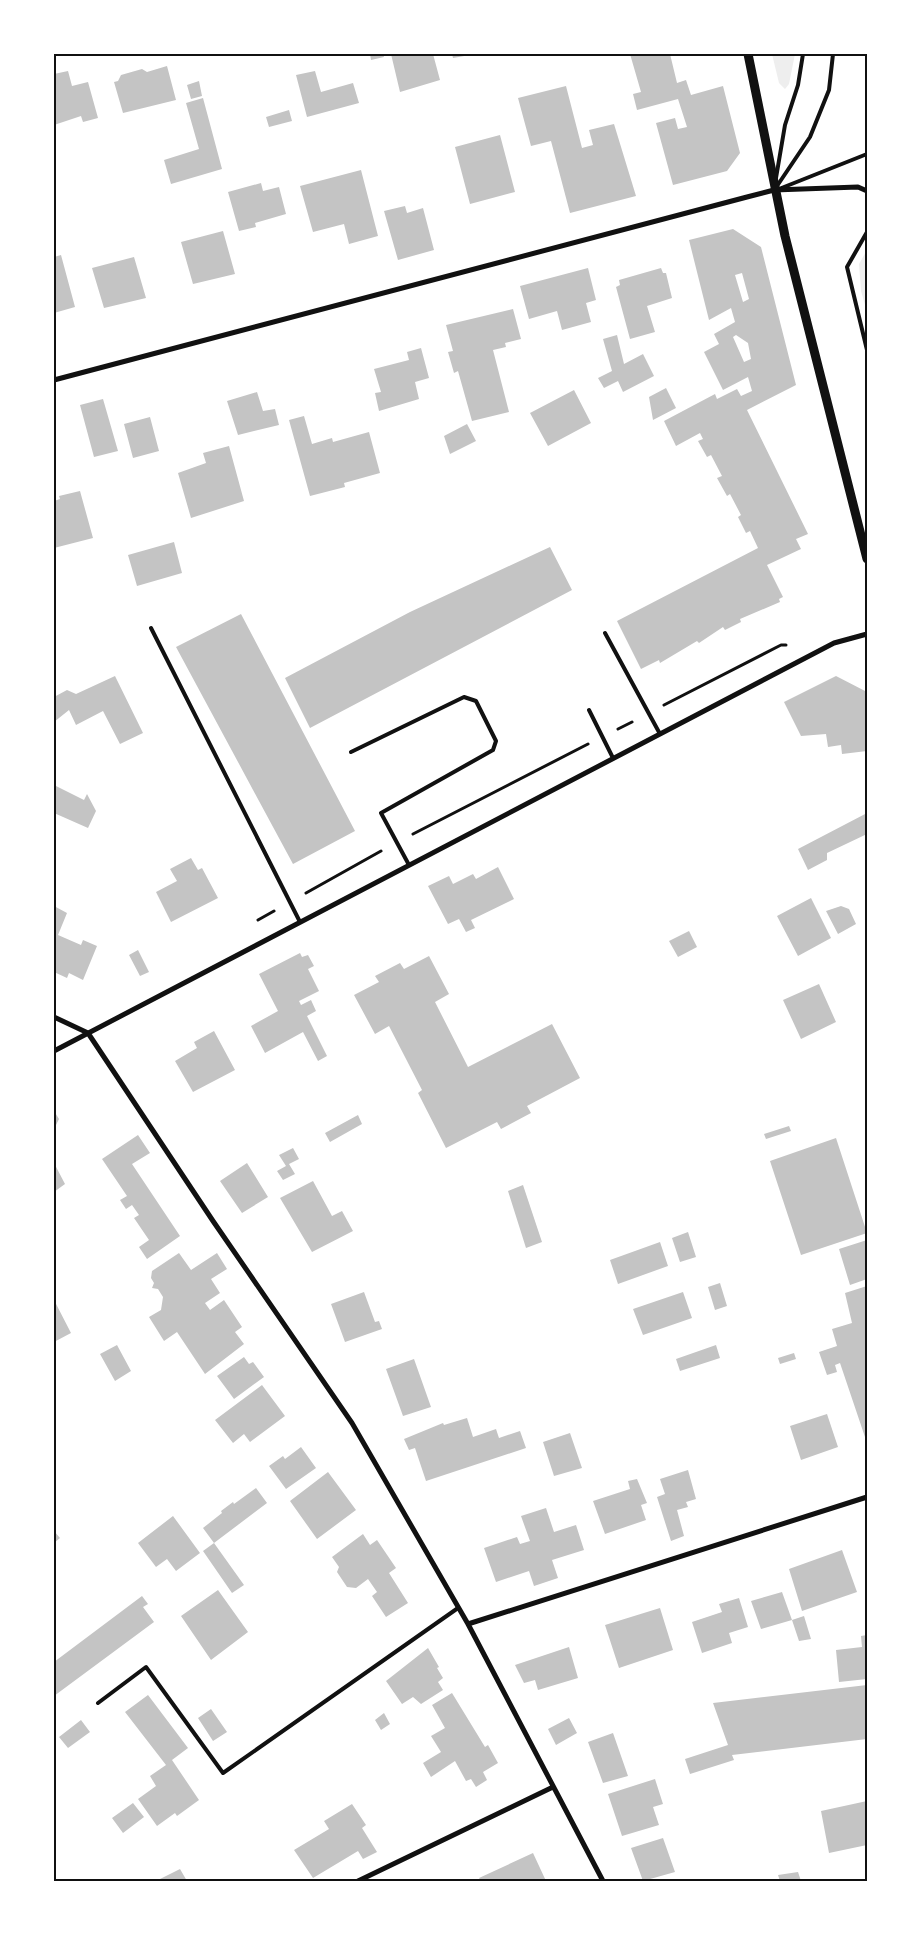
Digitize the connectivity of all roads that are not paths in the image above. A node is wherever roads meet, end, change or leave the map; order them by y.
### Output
1 (748, 54) edge
2 (803, 54) edge
3 (832, 54) edge
4 (867, 154) edge
5 (774, 190) junction
6 (867, 192) edge
7 (867, 232) edge
8 (867, 350) edge
9 (54, 380) edge
10 (867, 559) edge
11 (151, 628) dead end
12 (606, 633) dead end
13 (867, 634) edge
14 (589, 710) dead end
15 (660, 734) junction
16 (352, 752) dead end
17 (613, 758) junction
18 (409, 865) junction
19 (300, 922) junction
20 (54, 1017) edge
21 (88, 1033) junction
22 (54, 1051) edge
23 (867, 1497) edge
24 (458, 1608) junction
25 (468, 1624) junction
26 (98, 1702) dead end
27 (553, 1787) junction
28 (358, 1881) edge
29 (603, 1881) edge

1 - 5 street
2 - 5 lane
3 - 5 lane
4 - 5 lane
5 - 6 street
5 - 9 street
5 - 10 street
7 - 8 lane
11 - 19 lane
12 - 15 lane
13 - 15 street
14 - 17 lane
15 - 17 street
16 - 18 lane
17 - 18 street
18 - 19 street
19 - 21 street
20 - 21 street
21 - 22 street
21 - 24 street
23 - 25 street
24 - 25 street
24 - 26 lane
25 - 27 street
27 - 28 street
27 - 29 street

